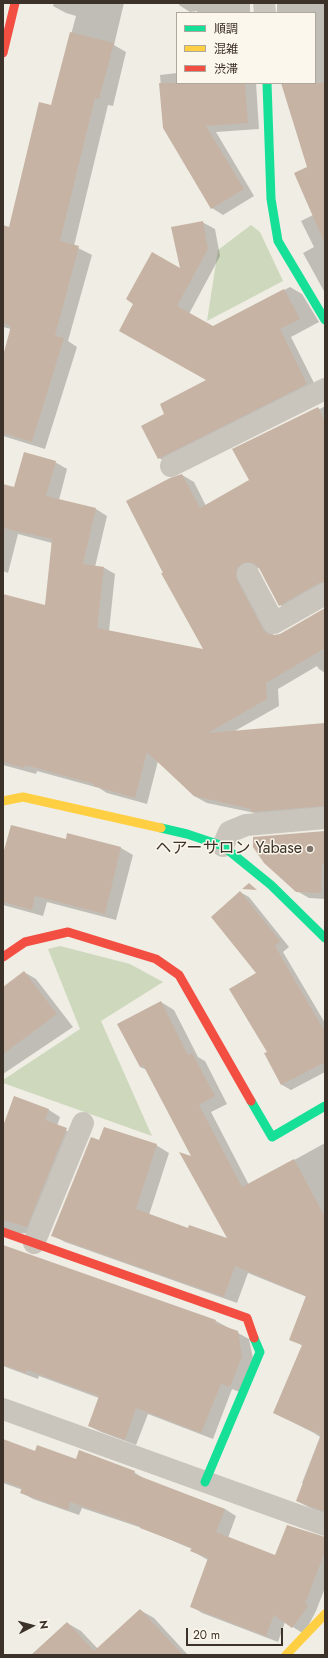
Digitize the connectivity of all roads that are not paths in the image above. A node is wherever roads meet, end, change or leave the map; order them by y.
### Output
1 (15, 3) edge
2 (3, 54) edge
3 (267, 84) edge
4 (325, 320) edge
5 (325, 389) edge
6 (170, 466) dead end
7 (248, 574) dead end
8 (325, 594) edge
9 (3, 801) edge
10 (325, 818) edge
11 (223, 846) junction
12 (325, 938) edge
13 (3, 957) edge
14 (325, 1106) edge
15 (83, 1123) dead end
16 (3, 1232) edge
17 (34, 1243) junction
18 (3, 1409) edge
19 (205, 1482) junction
20 (325, 1526) edge
21 (325, 1614) edge
22 (286, 1655) edge

1 - 2 street
3 - 4 street
5 - 6 street
7 - 8 street
9 - 11 street
10 - 11 street
11 - 12 street
13 - 14 street
15 - 17 street
16 - 17 street
17 - 19 street
18 - 19 street
19 - 20 street
21 - 22 street

